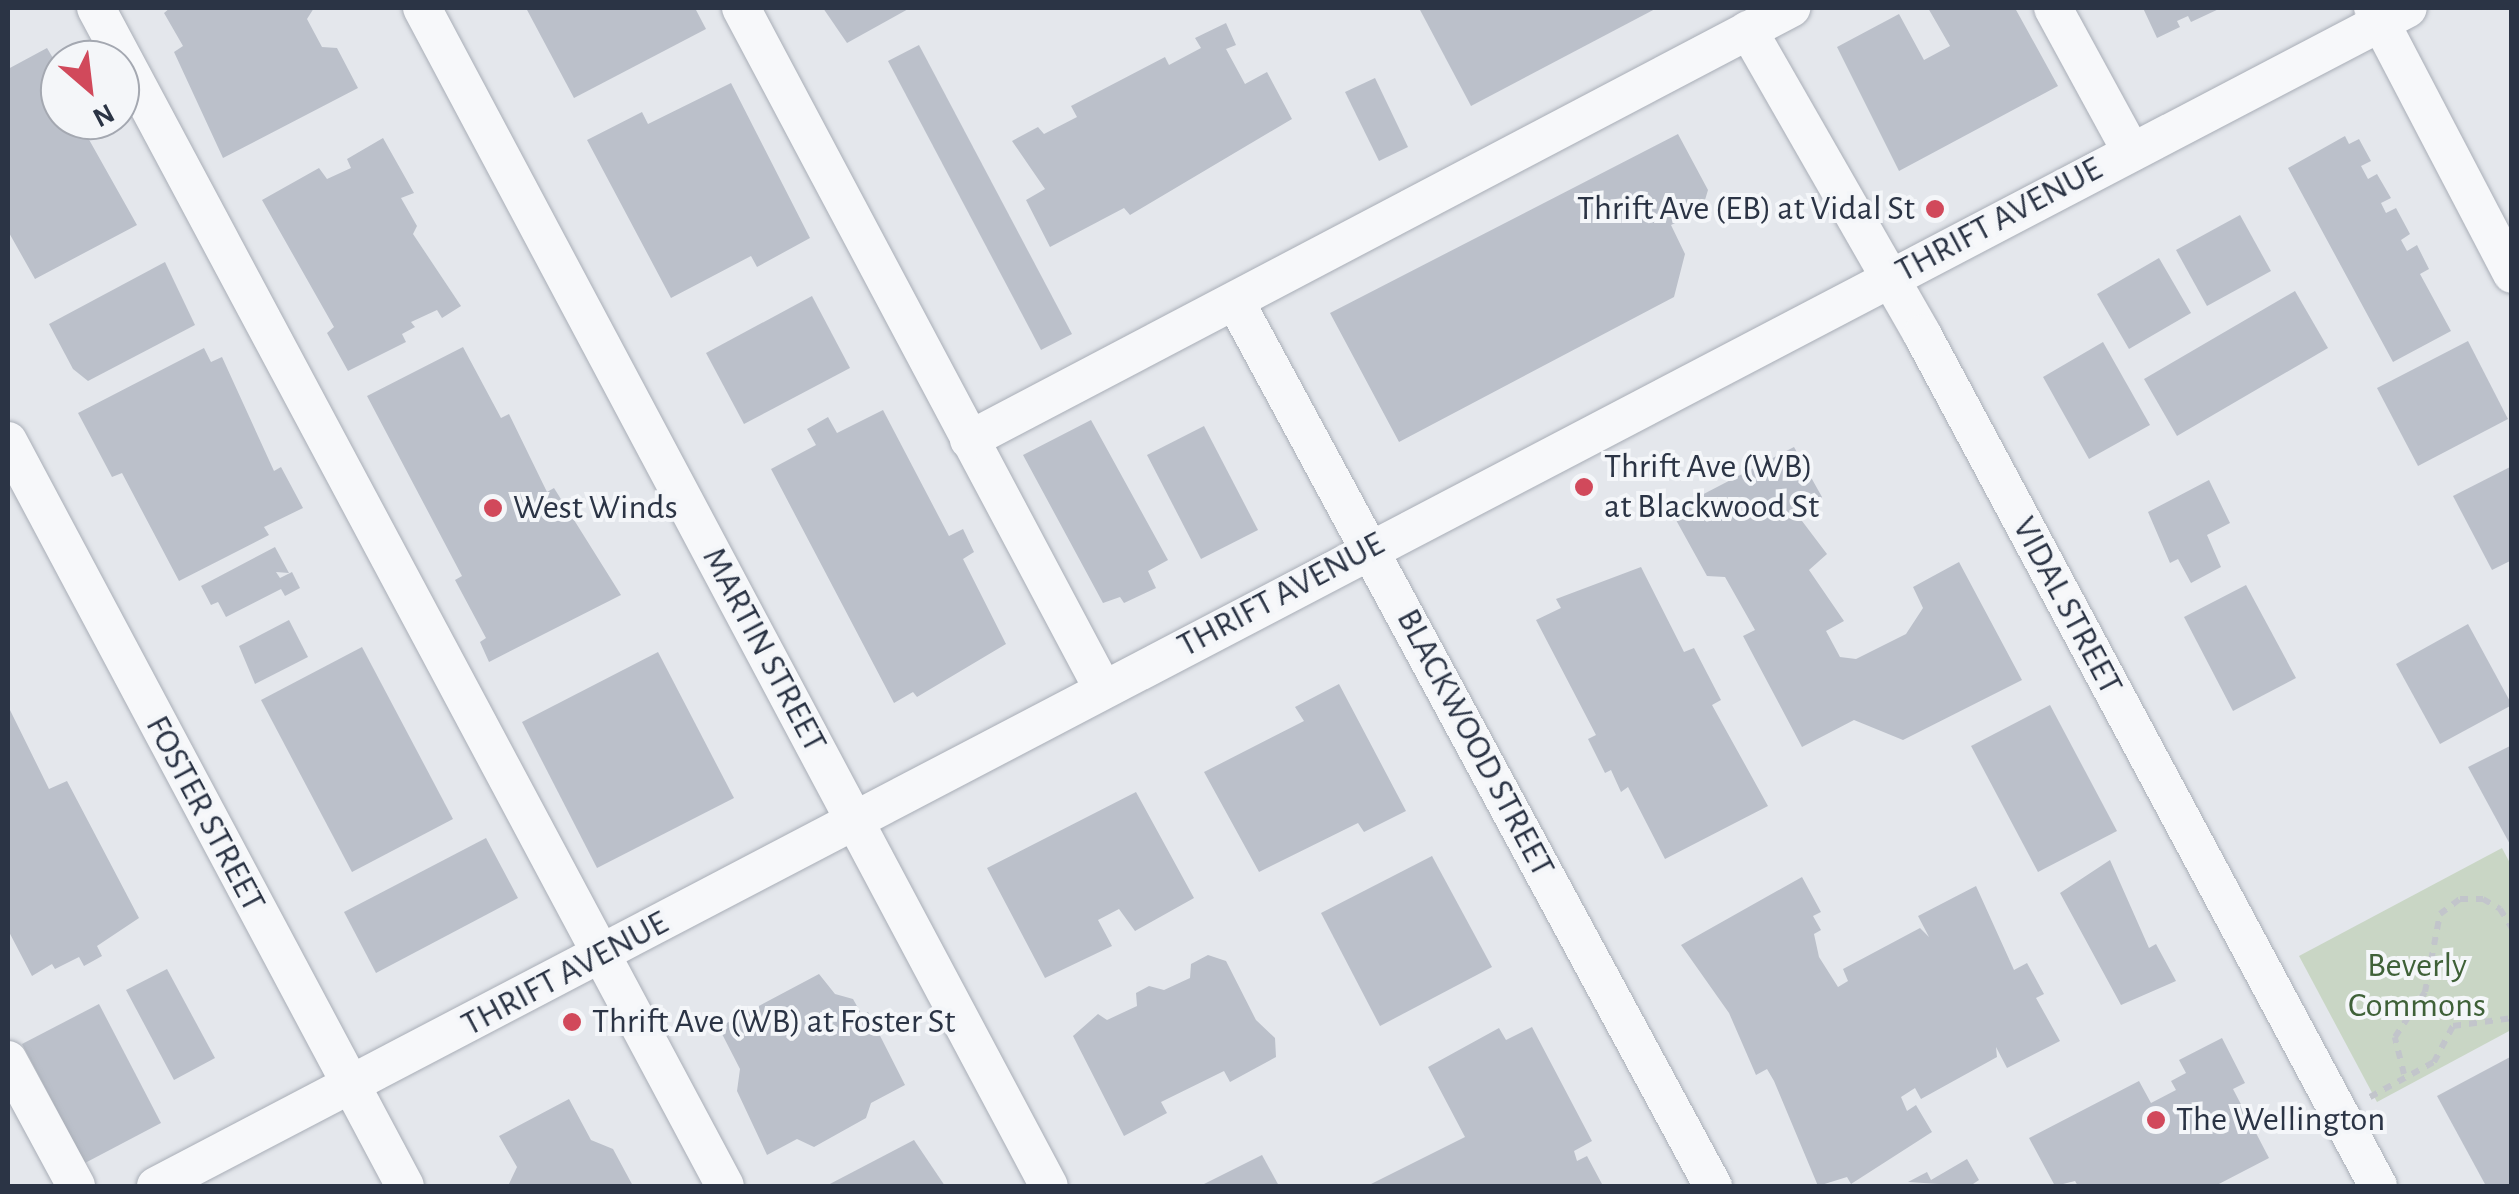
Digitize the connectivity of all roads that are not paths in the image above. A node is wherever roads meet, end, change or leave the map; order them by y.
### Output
1 (96, 8) edge
2 (422, 8) edge
3 (741, 8) edge
4 (1792, 8) edge
5 (2053, 8) edge
6 (2387, 12) edge
7 (1748, 30) junction
8 (2131, 151) junction
9 (2512, 274) edge
10 (1888, 278) junction
11 (1234, 300) junction
12 (969, 440) junction
13 (8, 441) edge
14 (1371, 548) junction
15 (1103, 689) junction
16 (856, 823) junction
17 (602, 955) junction
18 (8, 1060) edge
19 (351, 1086) junction
20 (76, 1186) edge
21 (156, 1186) edge
22 (405, 1186) edge
23 (726, 1186) edge
24 (1048, 1186) edge
25 (1713, 1186) edge
26 (2378, 1186) edge

1 - 17 street
2 - 16 street, MARTIN STREET
3 - 12 street
4 - 7 street
5 - 8 street
6 - 8 street, THRIFT AVENUE
6 - 9 street
7 - 10 street, VIDAL STREET
7 - 11 street
8 - 10 street, THRIFT AVENUE
10 - 14 street, THRIFT AVENUE
10 - 26 street, VIDAL STREET
11 - 12 street
11 - 14 street, BLACKWOOD STREET
12 - 15 street
13 - 19 street, FOSTER STREET
14 - 15 street, THRIFT AVENUE
14 - 25 street, BLACKWOOD STREET
15 - 16 street, THRIFT AVENUE
16 - 17 street, THRIFT AVENUE
16 - 24 street, MARTIN STREET
17 - 19 street, THRIFT AVENUE
17 - 23 street
18 - 20 street
19 - 21 street, THRIFT AVENUE
19 - 22 street, FOSTER STREET

